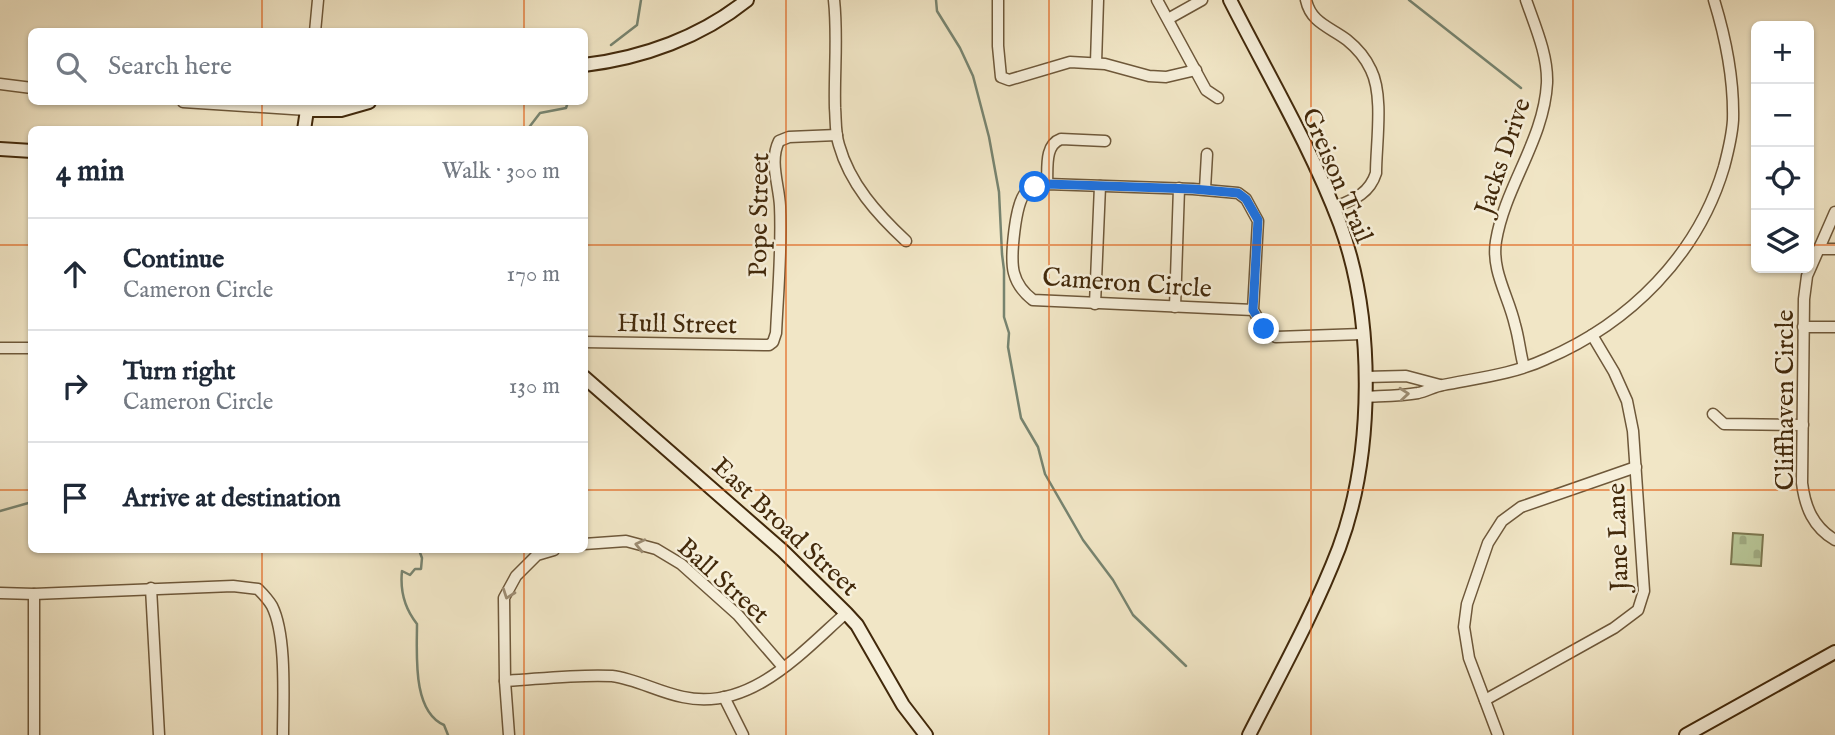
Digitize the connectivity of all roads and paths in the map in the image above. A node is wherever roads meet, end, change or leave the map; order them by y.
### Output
1 (318, 0) edge
2 (747, 0) edge
3 (834, 0) edge
4 (999, 0) edge
5 (1098, 0) edge
6 (1157, 0) edge
7 (1202, 0) edge
8 (1230, 0) edge
9 (1306, 0) edge
10 (1526, 0) edge
11 (1714, 0) edge
12 (1168, 19) junction
13 (315, 28) edge
14 (1096, 63) junction
15 (588, 64) edge
16 (1196, 70) junction
17 (0, 84) edge
18 (28, 88) edge
19 (1218, 98) dead end
20 (276, 105) edge
21 (358, 105) edge
22 (307, 106) edge
23 (304, 126) edge
24 (837, 135) junction
25 (1105, 141) dead end
26 (0, 149) edge
27 (28, 151) edge
28 (1207, 154) dead end
29 (1047, 184) junction
30 (1100, 186) junction
31 (1179, 188) junction
32 (1205, 190) junction
33 (1333, 208) junction
34 (1835, 212) edge
35 (906, 241) dead end
36 (1819, 249) junction
37 (1835, 249) edge
38 (1095, 304) junction
39 (1175, 307) junction
40 (1253, 310) junction
41 (1803, 327) junction
42 (1835, 327) edge
43 (1362, 334) junction
44 (1592, 335) junction
45 (588, 342) edge
46 (769, 345) joint
47 (0, 348) edge
48 (28, 348) edge
49 (1524, 367) junction
50 (1366, 377) junction
51 (588, 380) edge
52 (1441, 385) junction
53 (1365, 397) junction
54 (1713, 414) dead end
55 (1803, 425) junction
56 (1636, 467) junction
57 (1835, 540) edge
58 (588, 544) edge
59 (544, 553) edge
60 (151, 589) junction
61 (0, 593) edge
62 (34, 594) junction
63 (846, 612) junction
64 (1835, 652) edge
65 (783, 667) junction
66 (505, 681) junction
67 (724, 696) junction
68 (1485, 700) junction
69 (34, 735) edge
70 (159, 735) edge
71 (283, 735) edge
72 (509, 735) edge
73 (743, 735) edge
74 (926, 735) edge
75 (1249, 735) edge
76 (1497, 735) edge
77 (1686, 735) edge

1 - 13 street
2 - 15 street
3 - 24 street
4 - 14 street
5 - 14 street
6 - 12 street
7 - 12 street
8 - 33 street, Greison Trail
9 - 33 street
10 - 49 street, Jacks Drive
11 - 44 street
12 - 16 street
14 - 16 street
16 - 19 street
17 - 18 street
20 - 22 street
21 - 22 street
22 - 23 street
24 - 35 street
24 - 46 street, Pope Street
25 - 29 street
26 - 27 street
28 - 32 street
29 - 30 street
29 - 38 street, Cameron Circle
30 - 31 street
30 - 38 street
31 - 32 street
31 - 39 street
32 - 40 street
33 - 43 street, Greison Trail
34 - 36 street, Cliffhaven Circle
36 - 37 street
36 - 41 street, Cliffhaven Circle
38 - 39 street, Cameron Circle
39 - 40 street, Cameron Circle
40 - 43 street
41 - 42 street
41 - 55 street, Cliffhaven Circle
43 - 50 street, Greison Trail
44 - 49 street
44 - 56 street, Jane Lane
45 - 46 street, Hull Street
47 - 48 street
49 - 52 street
50 - 52 street
50 - 53 street, Greison Trail
51 - 63 street, East Broad Street
53 -> 52 street
53 - 75 street, Greison Trail
54 - 55 street
55 - 57 street, Cliffhaven Circle
56 - 68 street, Jane Lane
56 - 68 street
65 -> 58 street, Ball Street
59 -> 66 street
60 - 62 street
60 - 70 street
60 - 71 street
61 - 62 street
62 - 69 street
63 - 65 street
63 - 74 street, East Broad Street
64 - 77 street
65 - 67 street
66 - 67 street
66 - 72 street
67 - 73 street
68 - 76 street

